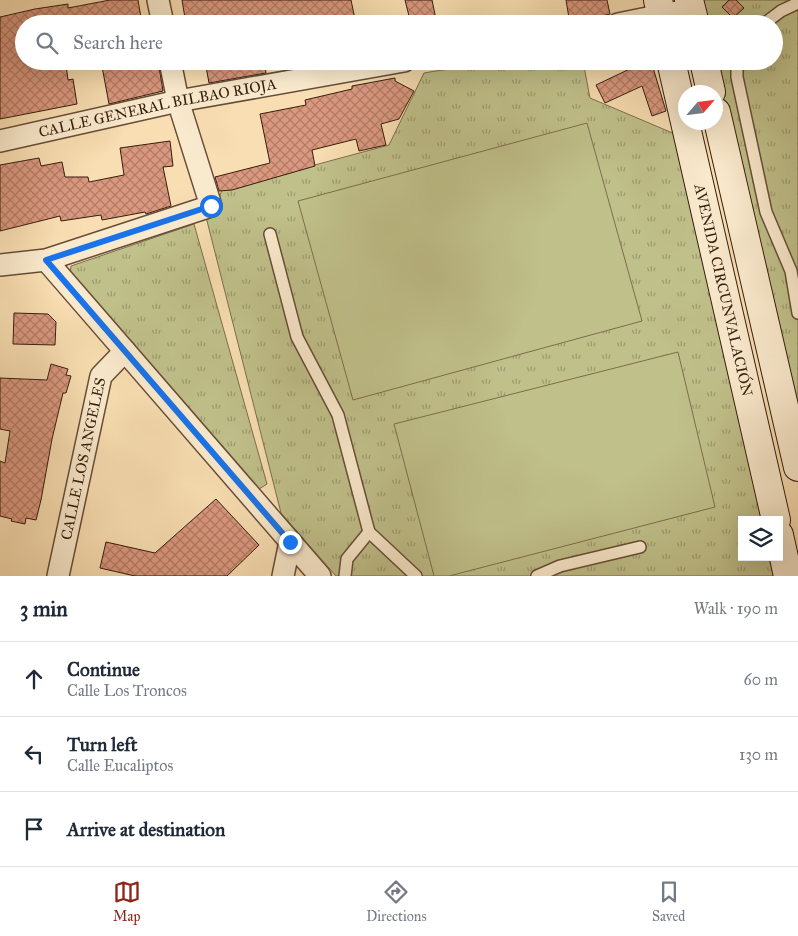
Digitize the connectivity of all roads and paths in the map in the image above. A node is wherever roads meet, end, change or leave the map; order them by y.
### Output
1 (158, 0) edge
2 (798, 3) edge
3 (692, 11) edge
4 (661, 13) edge
5 (161, 15) edge
6 (776, 15) edge
7 (172, 70) edge
8 (353, 70) edge
9 (673, 70) edge
10 (706, 70) edge
11 (737, 70) edge
12 (709, 85) edge
13 (178, 101) junction
14 (720, 130) edge
15 (0, 141) edge
16 (270, 234) dead end
17 (46, 260) junction
18 (0, 265) edge
19 (798, 313) edge
20 (126, 351) junction
21 (798, 467) edge
22 (775, 516) edge
23 (370, 532) junction
24 (290, 542) junction
25 (640, 547) dead end
26 (783, 553) edge
27 (58, 576) edge
28 (284, 576) edge
29 (320, 576) edge
30 (345, 576) edge
31 (416, 576) edge
32 (537, 576) edge
33 (788, 576) edge

1 - 5 street
2 - 6 lane
3 - 4 street
7 - 13 street
8 - 13 street, CALLE GENERAL BILBAO RIOJA
9 - 22 main road, AVENIDA CIRCUNVALACIÓN
10 - 12 main road
11 - 19 lane
13 - 15 street, CALLE GENERAL BILBAO RIOJA
13 - 17 street
14 - 21 main road
16 - 23 lane
17 - 18 street
17 - 20 street
20 - 24 street
20 - 27 street, CALLE LOS ANGELES
23 - 30 lane
23 - 31 lane
24 - 28 street
24 - 29 street
25 - 32 lane
26 - 33 main road

